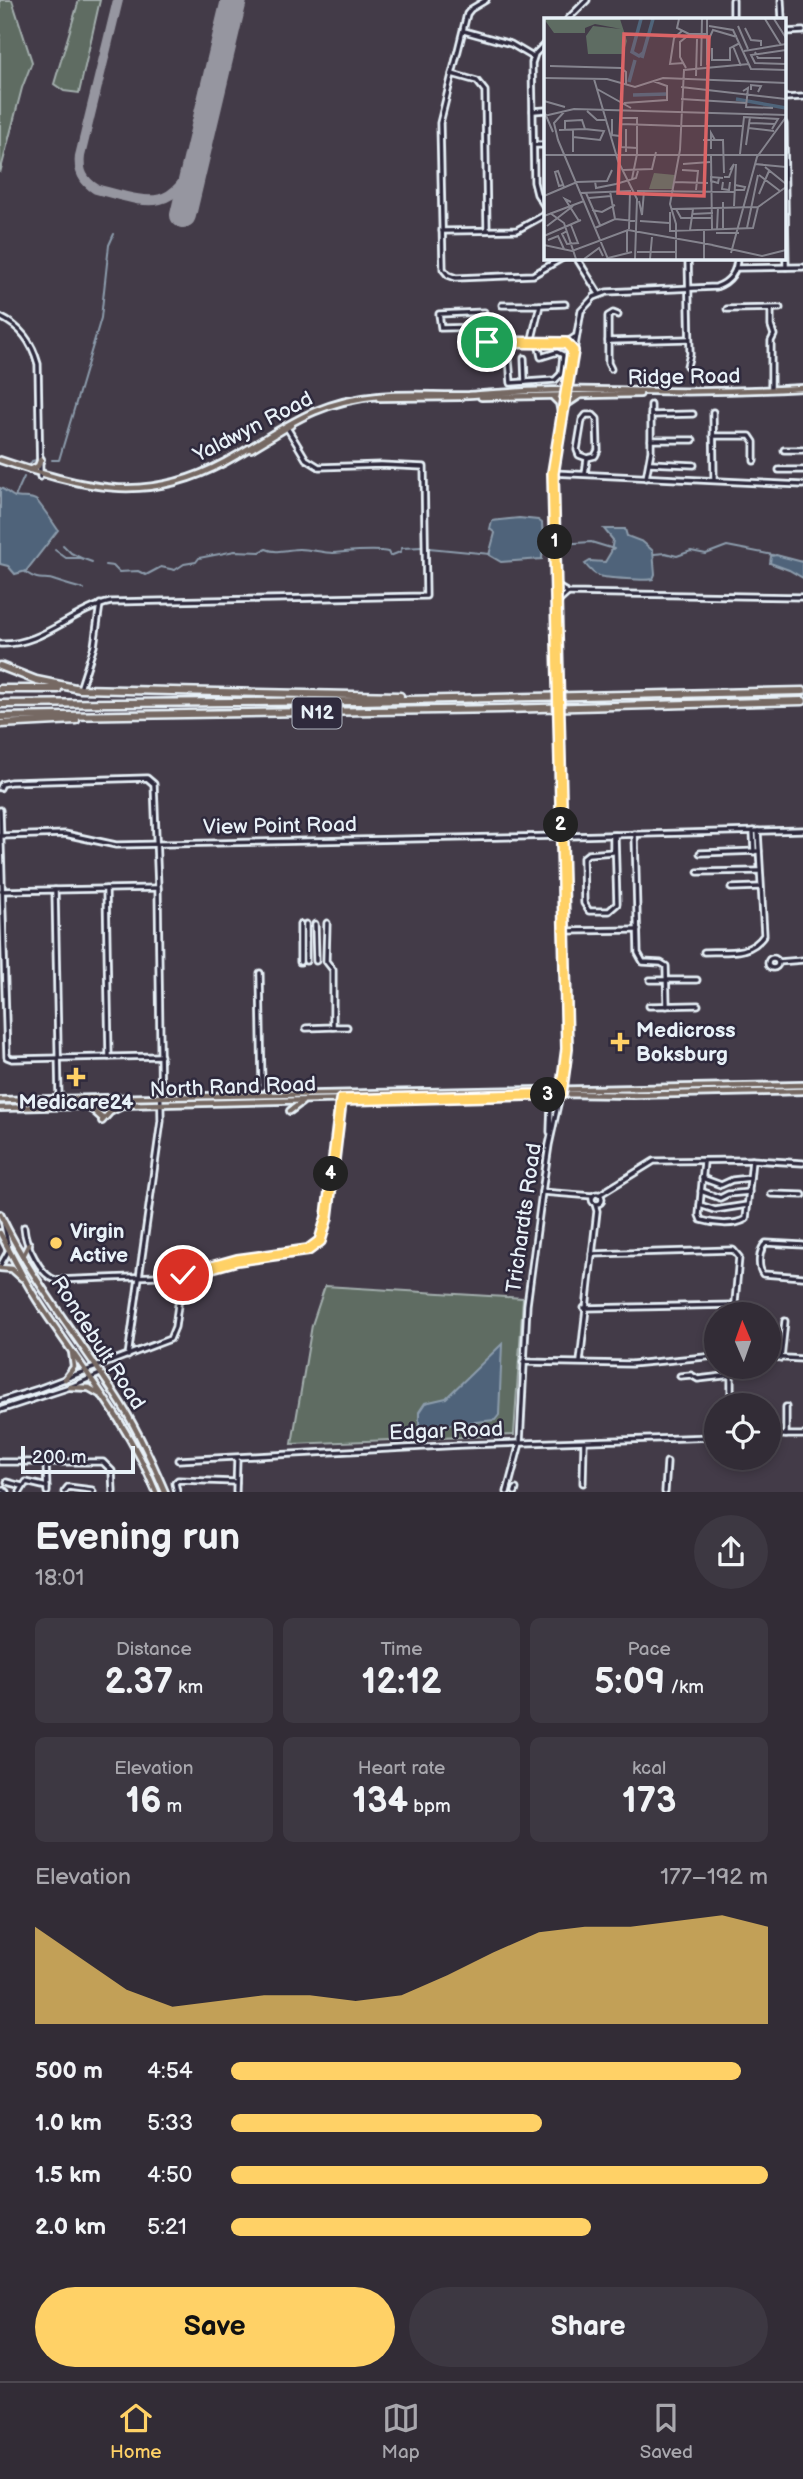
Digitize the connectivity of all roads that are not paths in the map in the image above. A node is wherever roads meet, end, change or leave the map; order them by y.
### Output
1 (486, 0) edge
2 (587, 0) edge
3 (733, 0) edge
4 (781, 0) edge
5 (569, 18) edge
6 (733, 18) edge
7 (782, 18) edge
8 (463, 30) junction
9 (544, 45) edge
10 (533, 57) junction
11 (452, 74) junction
12 (544, 110) edge
13 (533, 111) junction
14 (534, 145) junction
15 (544, 145) edge
16 (544, 204) edge
17 (544, 215) edge
18 (488, 230) junction
19 (442, 231) junction
20 (561, 259) edge
21 (577, 259) edge
22 (688, 259) edge
23 (737, 259) edge
24 (786, 259) edge
25 (786, 267) junction
26 (803, 267) edge
27 (737, 268) junction
28 (689, 290) junction
29 (598, 294) junction
30 (565, 304) dead end
31 (502, 305) dead end
32 (540, 305) junction
33 (780, 308) dead end
34 (727, 309) dead end
35 (771, 309) junction
36 (618, 315) dead end
37 (0, 317) edge
38 (485, 327) junction
39 (575, 337) junction
40 (690, 339) junction
41 (608, 341) junction
42 (531, 343) junction
43 (538, 343) junction
44 (566, 343) junction
45 (573, 351) junction
46 (524, 358) dead end
47 (509, 359) dead end
48 (687, 366) dead end
49 (611, 369) dead end
50 (524, 382) junction
51 (771, 390) junction
52 (803, 390) edge
53 (566, 392) junction
54 (586, 395) junction
55 (548, 396) junction
56 (651, 405) dead end
57 (564, 406) junction
58 (713, 412) dead end
59 (693, 414) dead end
60 (651, 415) junction
61 (562, 417) junction
62 (286, 426) junction
63 (713, 436) junction
64 (651, 440) junction
65 (693, 440) dead end
66 (784, 450) dead end
67 (803, 450) edge
68 (41, 458) junction
69 (587, 458) junction
70 (0, 461) edge
71 (754, 461) dead end
72 (649, 463) junction
73 (694, 465) dead end
74 (29, 470) junction
75 (779, 470) dead end
76 (803, 470) edge
77 (553, 473) junction
78 (585, 474) junction
79 (40, 475) junction
80 (646, 478) junction
81 (714, 481) junction
82 (803, 485) edge
83 (556, 586) junction
84 (568, 593) junction
85 (803, 597) edge
86 (100, 604) junction
87 (556, 604) junction
88 (0, 644) edge
89 (0, 666) edge
90 (0, 689) edge
91 (80, 689) junction
92 (803, 691) edge
93 (539, 696) junction
94 (803, 701) edge
95 (0, 704) edge
96 (0, 716) edge
97 (131, 716) junction
98 (0, 724) edge
99 (0, 788) edge
100 (0, 810) edge
101 (803, 830) edge
102 (755, 831) junction
103 (635, 834) junction
104 (614, 835) junction
105 (1, 836) edge
106 (561, 836) junction
107 (568, 836) dead end
108 (157, 845) junction
109 (700, 853) dead end
110 (757, 853) junction
111 (759, 871) junction
112 (698, 872) dead end
113 (760, 887) junction
114 (158, 888) junction
115 (732, 888) dead end
116 (106, 889) junction
117 (55, 890) junction
118 (1, 891) edge
119 (327, 923) dead end
120 (300, 924) dead end
121 (306, 924) dead end
122 (315, 924) dead end
123 (638, 930) junction
124 (564, 932) junction
125 (1, 949) edge
126 (704, 952) dead end
127 (803, 960) edge
128 (306, 961) dead end
129 (316, 961) dead end
130 (300, 962) dead end
131 (778, 962) dead end
132 (260, 973) dead end
133 (650, 980) dead end
134 (667, 980) junction
135 (697, 980) dead end
136 (698, 1005) dead end
137 (649, 1006) dead end
138 (667, 1006) junction
139 (333, 1027) junction
140 (347, 1027) dead end
141 (306, 1028) dead end
142 (161, 1056) junction
143 (109, 1057) junction
144 (57, 1058) junction
145 (803, 1085) edge
146 (262, 1088) dead end
147 (562, 1091) junction
148 (803, 1091) edge
149 (542, 1095) junction
150 (399, 1096) junction
151 (341, 1097) junction
152 (59, 1099) junction
153 (0, 1100) edge
154 (162, 1101) junction
155 (307, 1101) junction
156 (85, 1106) junction
157 (122, 1106) junction
158 (2, 1109) edge
159 (290, 1111) dead end
160 (549, 1145) junction
161 (752, 1160) junction
162 (704, 1162) junction
163 (803, 1163) edge
164 (702, 1178) junction
165 (750, 1178) junction
166 (701, 1191) junction
167 (542, 1192) junction
168 (749, 1192) junction
169 (771, 1195) dead end
170 (803, 1195) edge
171 (583, 1196) junction
172 (598, 1201) junction
173 (700, 1205) junction
174 (747, 1205) junction
175 (0, 1214) edge
176 (4, 1222) junction
177 (24, 1227) dead end
178 (0, 1233) edge
179 (29, 1244) junction
180 (803, 1245) edge
181 (9, 1250) junction
182 (592, 1254) junction
183 (23, 1257) junction
184 (0, 1267) edge
185 (183, 1275) junction
186 (139, 1277) junction
187 (803, 1277) edge
188 (28, 1284) junction
189 (735, 1302) edge
190 (704, 1306) edge
191 (584, 1308) junction
192 (785, 1321) dead end
193 (70, 1348) junction
194 (128, 1356) junction
195 (704, 1357) edge
196 (781, 1358) joint
197 (803, 1359) edge
198 (523, 1362) junction
199 (580, 1362) junction
200 (96, 1367) junction
201 (88, 1371) junction
202 (100, 1374) junction
203 (680, 1376) dead end
204 (704, 1377) edge
205 (92, 1378) junction
206 (65, 1379) junction
207 (70, 1387) junction
208 (107, 1398) junction
209 (0, 1401) edge
210 (786, 1407) dead end
211 (0, 1410) edge
212 (781, 1435) edge
213 (786, 1435) junction
214 (803, 1435) edge
215 (704, 1437) edge
216 (584, 1441) junction
217 (520, 1443) junction
218 (237, 1458) junction
219 (178, 1460) dead end
220 (0, 1462) edge
221 (46, 1462) junction
222 (667, 1462) dead end
223 (7, 1482) dead end
224 (236, 1482) junction
225 (583, 1483) dead end
226 (22, 1490) edge
227 (47, 1490) edge
228 (64, 1492) edge
229 (93, 1492) edge
230 (113, 1492) edge
231 (156, 1492) edge
232 (165, 1492) edge
233 (177, 1492) edge
234 (236, 1492) edge
235 (508, 1492) edge
236 (665, 1492) edge

1 - 8 street
2 - 5 street
3 - 6 street
4 - 7 street
8 - 10 street
8 - 11 street
9 - 10 street
10 - 13 street
11 - 18 street
11 - 19 street
12 - 13 street
13 - 14 street
14 - 15 street
14 - 16 street
17 - 18 street
18 - 19 street
19 - 20 street
21 - 29 street
22 - 28 street
23 - 27 street
24 - 25 street
25 - 26 street
25 - 27 street
27 - 28 street
28 - 29 street
28 - 40 street
29 - 39 street, Trichardts Road
30 - 32 street
31 - 32 street
32 - 42 street
33 - 35 street
34 - 35 street
35 - 51 street
36 - 41 street
37 - 68 street
38 - 38 street
38 - 42 street
39 - 44 street
39 - 45 street, Trichardts Road
40 - 41 street
40 - 48 street
41 - 49 street
42 - 43 street
43 - 44 street
43 - 50 street
44 - 45 street
45 - 53 street, Trichardts Road
46 - 50 street
47 - 50 street
51 - 52 main road, Ridge Road
51 - 53 main road, Ridge Road
51 - 54 main road, Ridge Road
53 - 54 main road, Ridge Road
53 - 55 main road, Yaldwyn Road
53 - 57 street, Trichardts Road
53 - 62 main road, Yaldwyn Road
54 - 57 main road
55 - 61 main road
55 - 62 main road, Yaldwyn Road
56 - 60 street
57 - 61 street, Trichardts Road
58 - 63 street
59 - 60 street
60 - 64 street
61 - 77 street, Trichardts Road
62 - 79 main road, Yaldwyn Road
62 - 86 street
63 - 71 street
63 - 81 street
64 - 65 street
64 - 72 street
66 - 67 street
68 - 74 main road
68 - 79 street
69 - 69 street
69 - 78 street
70 - 74 main road, Yaldwyn Road
70 - 79 main road, Yaldwyn Road
72 - 73 street
72 - 80 street
74 - 79 main road, Yaldwyn Road
75 - 76 street
77 - 78 street
77 - 83 street, Trichardts Road
78 - 80 street
80 - 81 street
81 - 82 street
83 - 84 street
83 - 87 street, Trichardts Road
84 - 85 street
84 - 87 street
86 - 88 street
86 - 91 street
87 - 106 street, Trichardts Road, bridge
89 - 91 highway
90 - 91 highway
91 - 93 highway
92 - 93 highway, N12
93 - 95 highway, N12
94 - 97 highway, N12
96 - 97 highway, N12
97 - 98 highway
99 - 108 street
100 - 105 street
101 - 102 street
102 - 103 street
102 - 110 street
103 - 104 street
103 - 123 street
104 - 104 street
104 - 107 street
105 - 108 street, View Point Road
105 - 118 street
106 - 108 street, View Point Road
106 - 124 street, Trichardts Road
108 - 114 street
109 - 110 street
110 - 111 street
111 - 112 street
111 - 113 street
113 - 115 street
113 - 126 street
114 - 116 street
114 - 142 street
116 - 117 street
116 - 143 street
117 - 118 street
117 - 144 street
118 - 125 street
119 - 139 street
120 - 130 street
121 - 128 street
122 - 129 street
123 - 124 street
123 - 134 street
124 - 147 street, Trichardts Road
125 - 144 street
127 - 131 street
132 - 146 street
133 - 134 street
134 - 135 street
134 - 138 street
136 - 138 street
137 - 138 street
139 - 140 street
139 - 141 street
142 - 143 street
142 - 154 street
143 - 144 street
144 - 152 street
145 - 147 main road, North Rand Road
147 - 148 main road, North Rand Road
147 - 149 main road, North Rand Road
147 - 150 main road, North Rand Road
147 - 160 street, Trichardts Road
149 - 150 main road, North Rand Road
149 - 160 street
150 - 151 main road, North Rand Road
151 - 154 main road, North Rand Road
151 - 155 main road, North Rand Road
151 - 185 street
152 - 153 main road, North Rand Road
152 - 154 main road, North Rand Road
154 - 155 main road, North Rand Road
154 - 157 main road, North Rand Road
154 - 186 street
155 - 159 main road
156 - 157 main road, North Rand Road
156 - 157 main road
156 - 158 main road, North Rand Road
160 - 167 street, Trichardts Road
161 - 162 street
161 - 163 street
161 - 165 street
162 - 164 street
162 - 172 street
164 - 165 street
164 - 166 street
165 - 168 street
166 - 168 street
166 - 173 street
167 - 171 street
167 - 198 street, Trichardts Road
168 - 174 street
169 - 170 street
171 - 172 street
171 - 172 street
172 - 182 street
173 - 174 street
173 - 174 street
175 - 176 main road, Rondebult Road
176 - 181 street
176 - 183 main road, Rondebult Road
177 - 179 street
178 - 181 main road, Rondebult Road
179 - 183 main road
179 - 186 street
180 - 187 street
181 - 184 street
181 - 188 main road, Rondebult Road
182 - 189 street
182 - 191 street
183 - 200 main road, Rondebult Road
184 - 188 main road
185 - 186 street
185 - 194 street
186 - 194 street
188 - 193 main road, Rondebult Road
190 - 191 street
191 - 199 street
192 - 196 street
193 - 201 main road, Rondebult Road
193 - 206 main road
194 - 200 street
195 - 199 street
196 - 197 street
198 - 199 street
198 - 217 street, Trichardts Road
200 - 201 street
200 - 202 main road, Rondebult Road
201 - 205 main road, Rondebult Road
201 - 206 street
202 - 205 street
202 - 232 main road, Rondebult Road
203 - 204 street
205 - 207 street
205 - 208 main road, Rondebult Road
206 - 209 street
207 - 208 main road
207 - 211 street
208 - 231 main road, Rondebult Road
210 - 213 street
212 - 213 street
213 - 214 street
215 - 216 street, Edgar Road
216 - 217 street, Edgar Road
216 - 225 street
217 - 218 street, Edgar Road
217 - 235 street, Trichardts Road
218 - 219 street, Edgar Road
218 - 224 street
220 - 221 street
221 - 227 street
221 - 230 street
222 - 236 street
223 - 226 street
224 - 233 street
224 - 234 street
226 - 227 street
228 - 229 street

